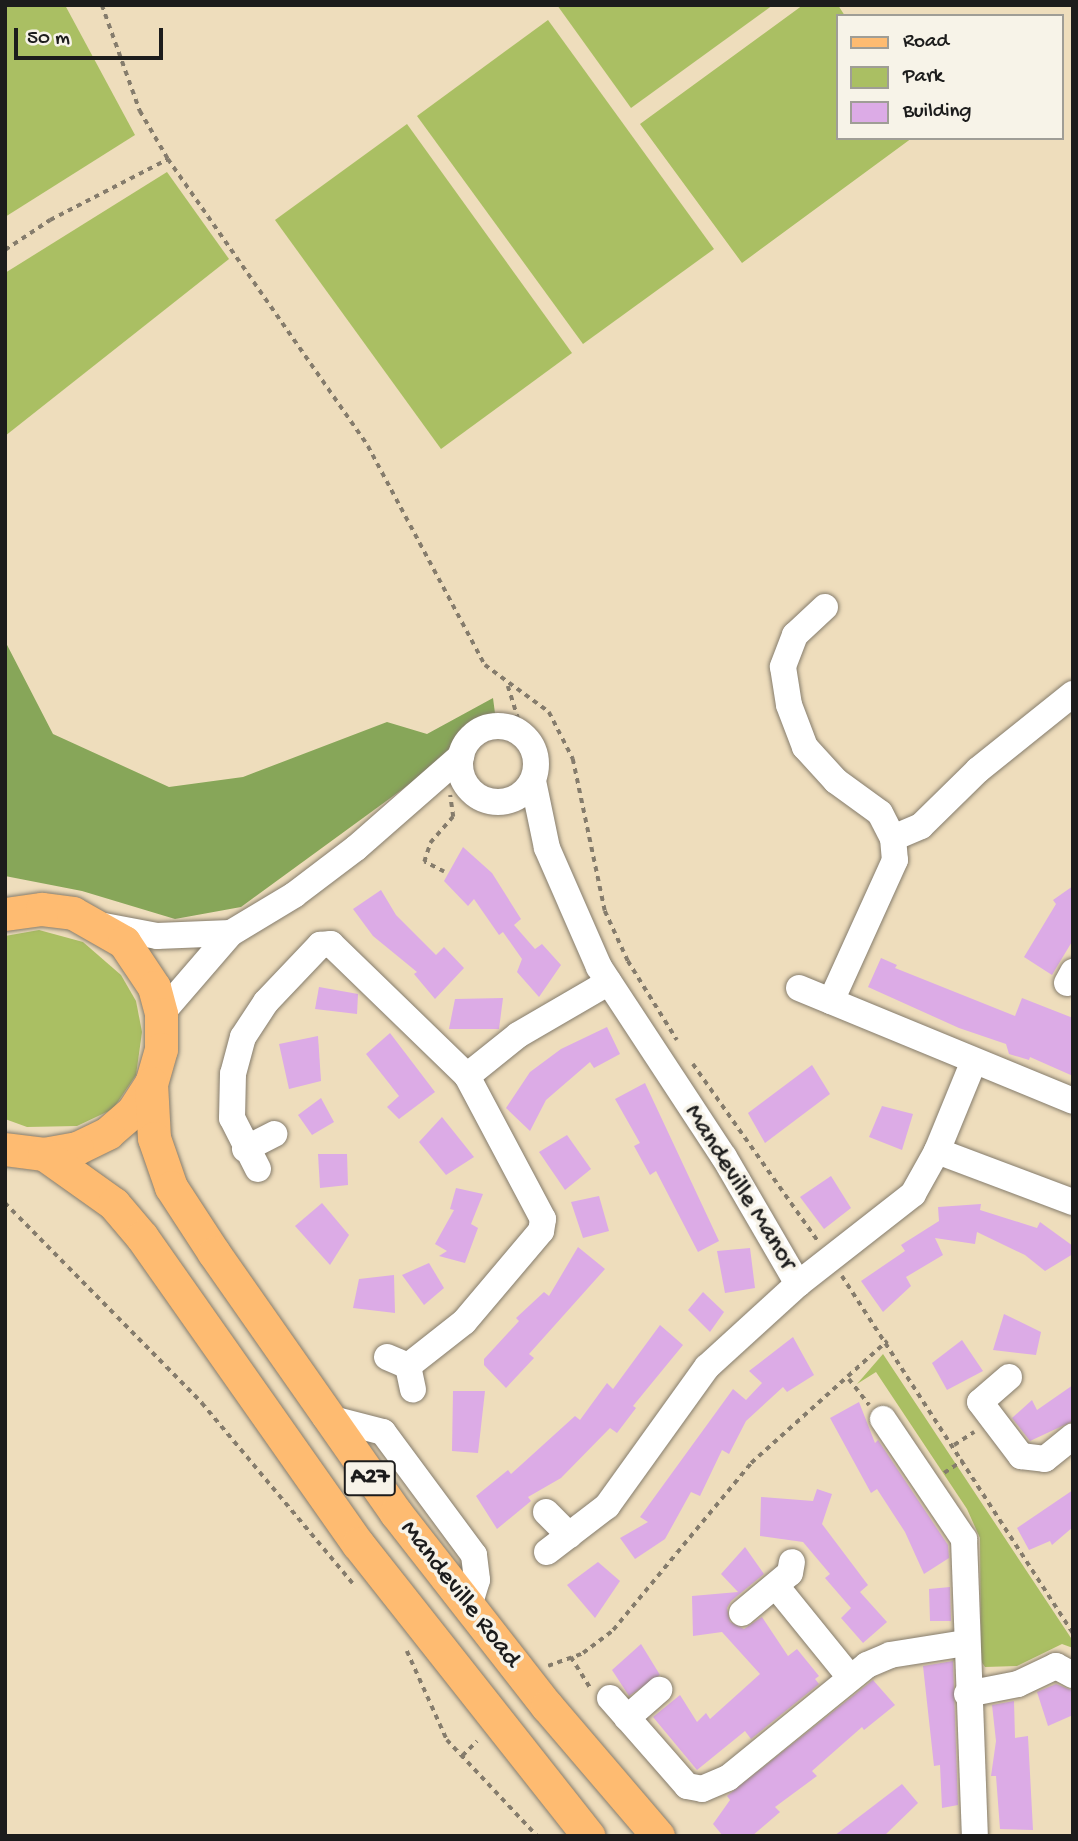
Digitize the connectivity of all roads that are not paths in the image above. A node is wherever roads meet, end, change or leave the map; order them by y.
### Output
1 (825, 607) dead end
2 (1073, 694) edge
3 (457, 778) junction
4 (533, 781) junction
5 (510, 800) junction
6 (893, 838) junction
7 (547, 848) junction
8 (5, 889) edge
9 (42, 909) junction
10 (5, 914) edge
11 (102, 926) junction
12 (231, 933) junction
13 (608, 982) junction
14 (799, 988) dead end
15 (831, 1001) junction
16 (161, 1014) junction
17 (974, 1060) junction
18 (467, 1076) junction
19 (151, 1083) junction
20 (1073, 1101) edge
21 (274, 1135) dead end
22 (5, 1149) edge
23 (937, 1151) junction
24 (44, 1154) junction
25 (1073, 1202) edge
26 (798, 1284) junction
27 (402, 1371) dead end
28 (1009, 1377) dead end
29 (883, 1419) road end
30 (1073, 1436) edge
31 (546, 1512) dead end
32 (569, 1535) junction
33 (547, 1552) dead end
34 (792, 1562) dead end
35 (776, 1586) junction
36 (742, 1613) dead end
37 (966, 1643) junction
38 (849, 1675) junction
39 (1073, 1675) edge
40 (659, 1689) dead end
41 (967, 1694) junction
42 (610, 1698) road end
43 (627, 1718) junction
44 (587, 1835) edge
45 (975, 1835) edge
46 (658, 1836) edge
47 (953, 1836) edge

1 - 6 street
2 - 6 street
3 - 4 street, Mandeville Manor
3 - 5 street
3 - 12 street
4 - 5 street
4 - 7 street, Mandeville Manor
5 - 7 street, Mandeville Manor
6 - 15 street
7 - 13 street, Mandeville Manor
8 - 9 main road, A27
9 - 10 main road, A27
9 - 11 main road, A27
11 - 12 street
11 - 16 main road, A27
12 - 16 street
13 - 18 street
13 - 26 street, Mandeville Manor
14 - 15 street
15 - 17 street
16 - 19 main road, A27
17 - 20 street
17 - 23 street
18 - 21 street
18 - 27 street
19 - 24 main road, A27
19 - 46 main road, Mandeville Road / A27
22 - 24 main road, A27
23 - 25 street
23 - 26 street
24 - 44 main road, Mandeville Road / A27
26 - 32 street, Mandeville Manor
28 - 30 street
29 - 37 street
31 - 32 street
32 - 33 street, Mandeville Manor
34 - 35 street
35 - 36 street
35 - 38 street
37 - 38 street
37 - 41 street
38 - 43 street
39 - 41 street
40 - 43 street
41 - 45 street
42 - 43 street
45 - 47 street

